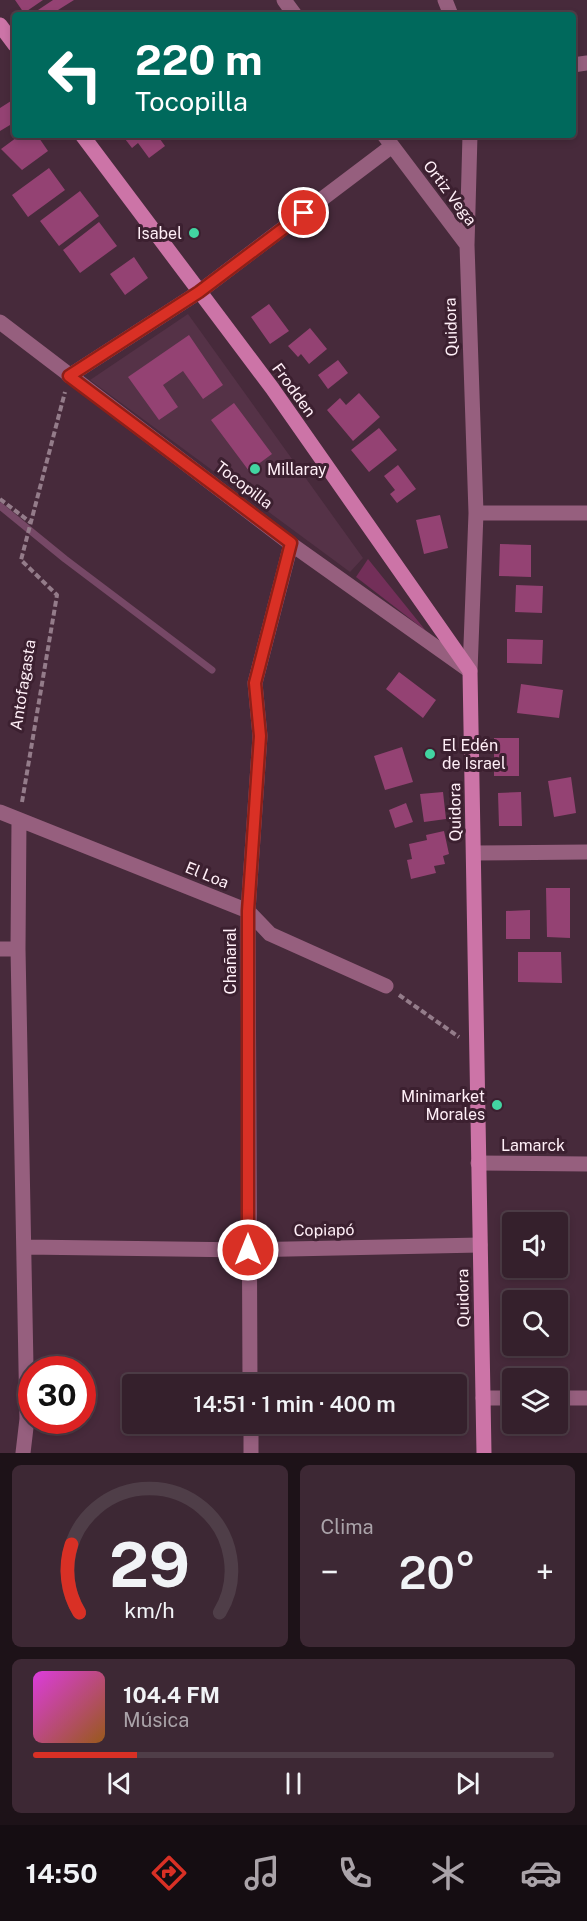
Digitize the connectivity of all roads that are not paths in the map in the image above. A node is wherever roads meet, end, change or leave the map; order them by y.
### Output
1 (0, 25) edge
2 (12, 41) edge
3 (84, 138) edge
4 (470, 138) edge
5 (388, 141) edge
6 (466, 245) junction
7 (199, 292) junction
8 (0, 322) edge
9 (69, 376) junction
10 (476, 513) junction
11 (587, 513) edge
12 (291, 543) junction
13 (471, 671) junction
14 (0, 812) edge
15 (19, 820) junction
16 (587, 852) edge
17 (474, 853) junction
18 (248, 911) junction
19 (0, 949) edge
20 (18, 949) junction
21 (386, 986) road end
22 (478, 1163) junction
23 (587, 1164) edge
24 (480, 1245) junction
25 (25, 1247) junction
26 (248, 1250) junction
27 (250, 1374) edge
28 (483, 1398) junction
29 (502, 1398) edge
30 (568, 1398) edge
31 (587, 1398) edge
32 (251, 1434) edge
33 (23, 1453) edge
34 (251, 1453) edge
35 (484, 1453) edge

1 - 2 street
3 - 7 street, Frodden
4 - 6 street, Quidora
5 - 6 street, Ortiz Vega
5 - 7 street
6 - 10 street, Quidora
7 - 9 street
7 - 13 street, Frodden
8 - 9 street, Tocopilla
9 - 12 street, Tocopilla
10 - 11 street
10 - 13 street, Quidora
12 - 13 street, Tocopilla
12 - 18 street, Chañaral
13 - 17 street, Quidora
14 - 15 street, El Loa
15 - 18 street, El Loa
15 - 20 street
16 - 17 street
17 - 22 street, Quidora
18 - 21 street, El Loa
18 - 26 street, Chañaral
19 - 20 street
20 - 25 street
22 - 23 street, Lamarck
22 - 24 street, Quidora
24 - 26 street, Copiapó
24 - 28 street, Quidora
25 - 26 street, Copiapó
25 - 33 street
26 - 27 street, Chañaral
28 - 29 street
28 - 35 street, Quidora
30 - 31 street
32 - 34 street

